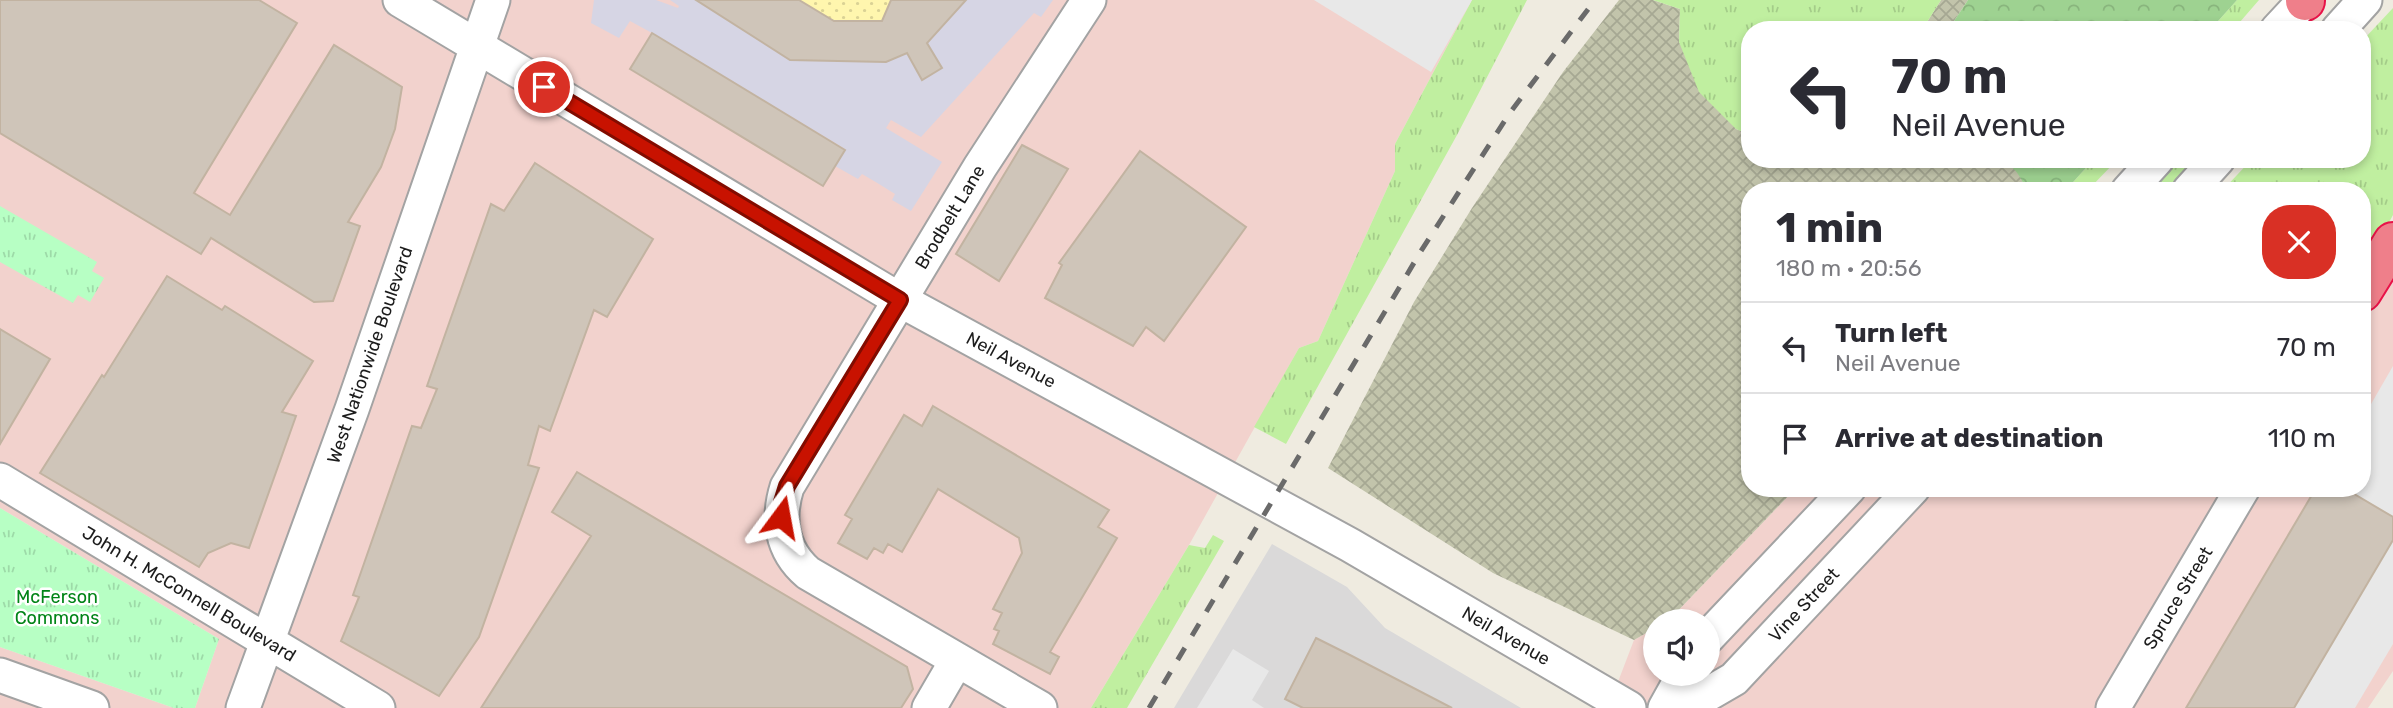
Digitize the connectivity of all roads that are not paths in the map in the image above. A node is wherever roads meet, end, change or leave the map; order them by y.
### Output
1 (400, 0) edge
2 (493, 0) edge
3 (1089, 0) edge
4 (2305, 0) edge
5 (2365, 0) edge
6 (2285, 21) edge
7 (2346, 21) edge
8 (477, 47) junction
9 (2149, 168) edge
10 (2210, 168) edge
11 (2136, 182) edge
12 (2197, 182) edge
13 (2393, 242) edge
14 (2371, 277) edge
15 (900, 300) junction
16 (0, 480) edge
17 (1840, 497) edge
18 (1905, 497) edge
19 (2238, 497) edge
20 (1720, 624) edge
21 (267, 641) junction
22 (957, 660) junction
23 (0, 675) edge
24 (1677, 686) edge
25 (92, 708) edge
26 (243, 708) edge
27 (379, 708) edge
28 (929, 708) edge
29 (1040, 708) edge
30 (1629, 708) edge
31 (1665, 708) edge
32 (1684, 708) edge
33 (2113, 708) edge

1 - 8 street, Neil Avenue
2 - 8 street, West Nationwide Boulevard
3 - 15 street, Brodbelt Lane
4 - 6 street
5 - 7 street
8 - 15 street, Neil Avenue
8 - 21 street, West Nationwide Boulevard
9 - 11 street
10 - 12 street
13 - 14 highway
15 - 22 street, Brodbelt Lane
15 - 30 street, Neil Avenue
16 - 21 street, John H. McConnell Boulevard
17 - 20 street
18 - 32 street, Vine Street
19 - 33 street, Spruce Street
21 - 26 street, West Nationwide Boulevard
21 - 27 street, John H. McConnell Boulevard
22 - 28 street
22 - 29 street, Brodbelt Lane
23 - 25 street
24 - 31 street

